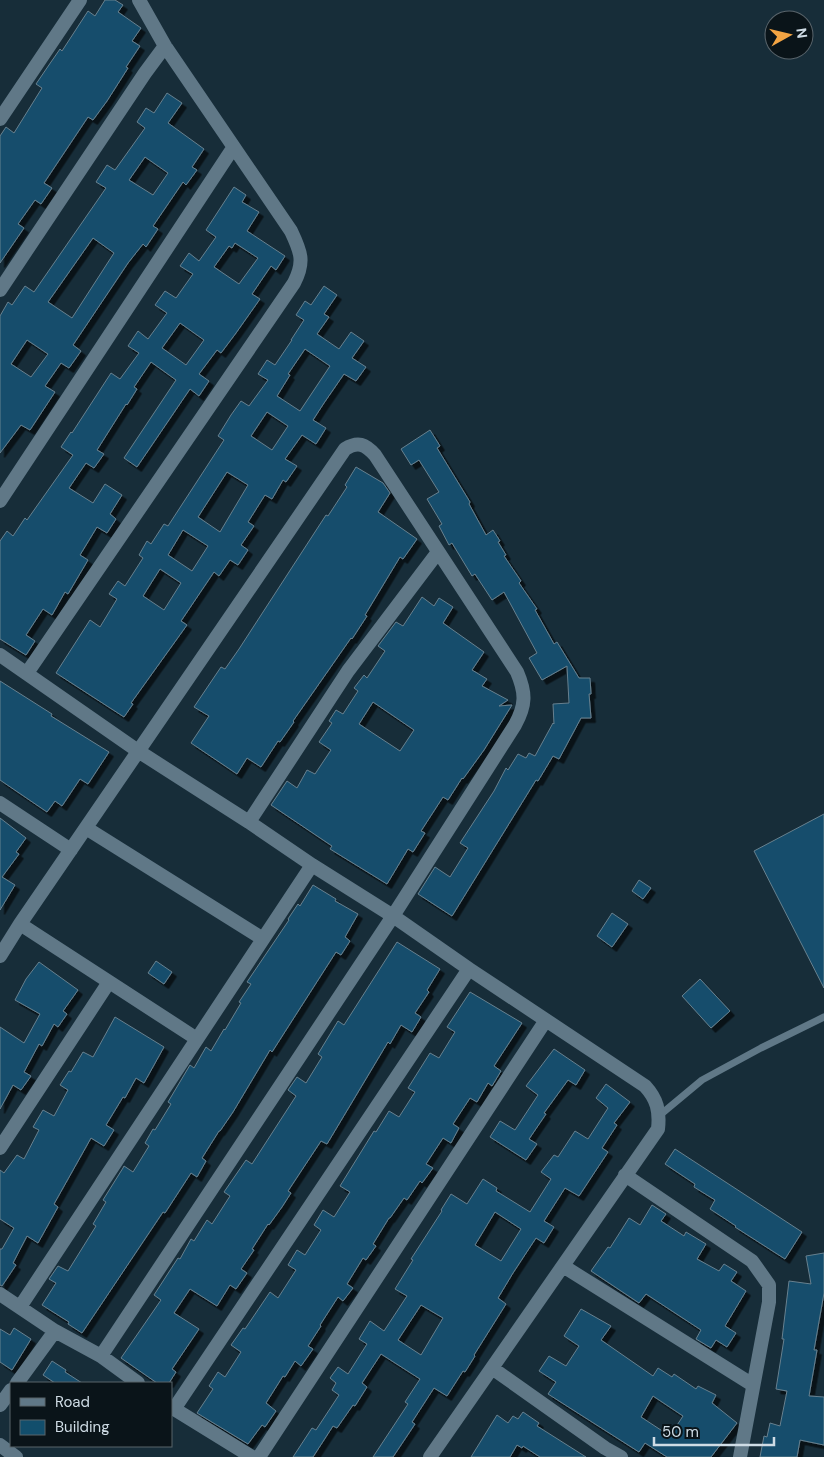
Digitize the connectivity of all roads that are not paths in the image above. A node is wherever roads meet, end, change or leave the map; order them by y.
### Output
1 (80, 0) edge
2 (139, 0) edge
3 (165, 46) junction
4 (0, 119) edge
5 (233, 148) junction
6 (0, 290) edge
7 (0, 501) edge
8 (438, 552) junction
9 (0, 655) edge
10 (27, 673) junction
11 (138, 751) junction
12 (0, 803) edge
13 (249, 822) junction
14 (86, 828) junction
15 (71, 850) junction
16 (312, 865) junction
17 (393, 916) junction
18 (20, 924) junction
19 (263, 939) junction
20 (0, 956) edge
21 (469, 969) junction
22 (109, 982) junction
23 (824, 1017) edge
24 (546, 1020) junction
25 (198, 1039) junction
26 (660, 1115) junction
27 (0, 1148) edge
28 (625, 1175) junction
29 (563, 1266) junction
30 (0, 1294) edge
31 (20, 1307) junction
32 (55, 1332) junction
33 (101, 1356) junction
34 (492, 1368) junction
35 (17, 1382) edge
36 (137, 1382) edge
37 (753, 1385) junction
38 (10, 1391) edge
39 (0, 1405) edge
40 (173, 1408) edge
41 (0, 1445) edge
42 (602, 1452) edge
43 (16, 1457) edge
44 (252, 1457) edge
45 (259, 1457) edge
46 (430, 1457) edge
47 (621, 1457) edge
48 (740, 1457) edge

1 - 4 street
2 - 3 street
3 - 5 street
3 - 6 street
5 - 7 street
5 - 10 street
8 - 11 street
8 - 13 street
8 - 17 street
9 - 10 street
10 - 11 street
11 - 13 street
11 - 14 street
12 - 15 street
13 - 16 street
14 - 15 street
14 - 19 street
15 - 18 street
16 - 17 street
16 - 19 street
17 - 21 street
17 - 33 street
18 - 20 street
18 - 22 street
19 - 25 street
21 - 24 street
21 - 40 street
22 - 25 street
22 - 27 street
23 - 26 lane
24 - 26 street
24 - 45 street
25 - 31 street
26 - 28 street
28 - 29 street
28 - 37 street
29 - 34 street
29 - 37 street
30 - 31 street
31 - 32 street
32 - 33 street
32 - 35 street
33 - 36 street
34 - 42 street
34 - 46 street
37 - 48 street
38 - 39 street
40 - 44 street
41 - 43 street
42 - 47 street

